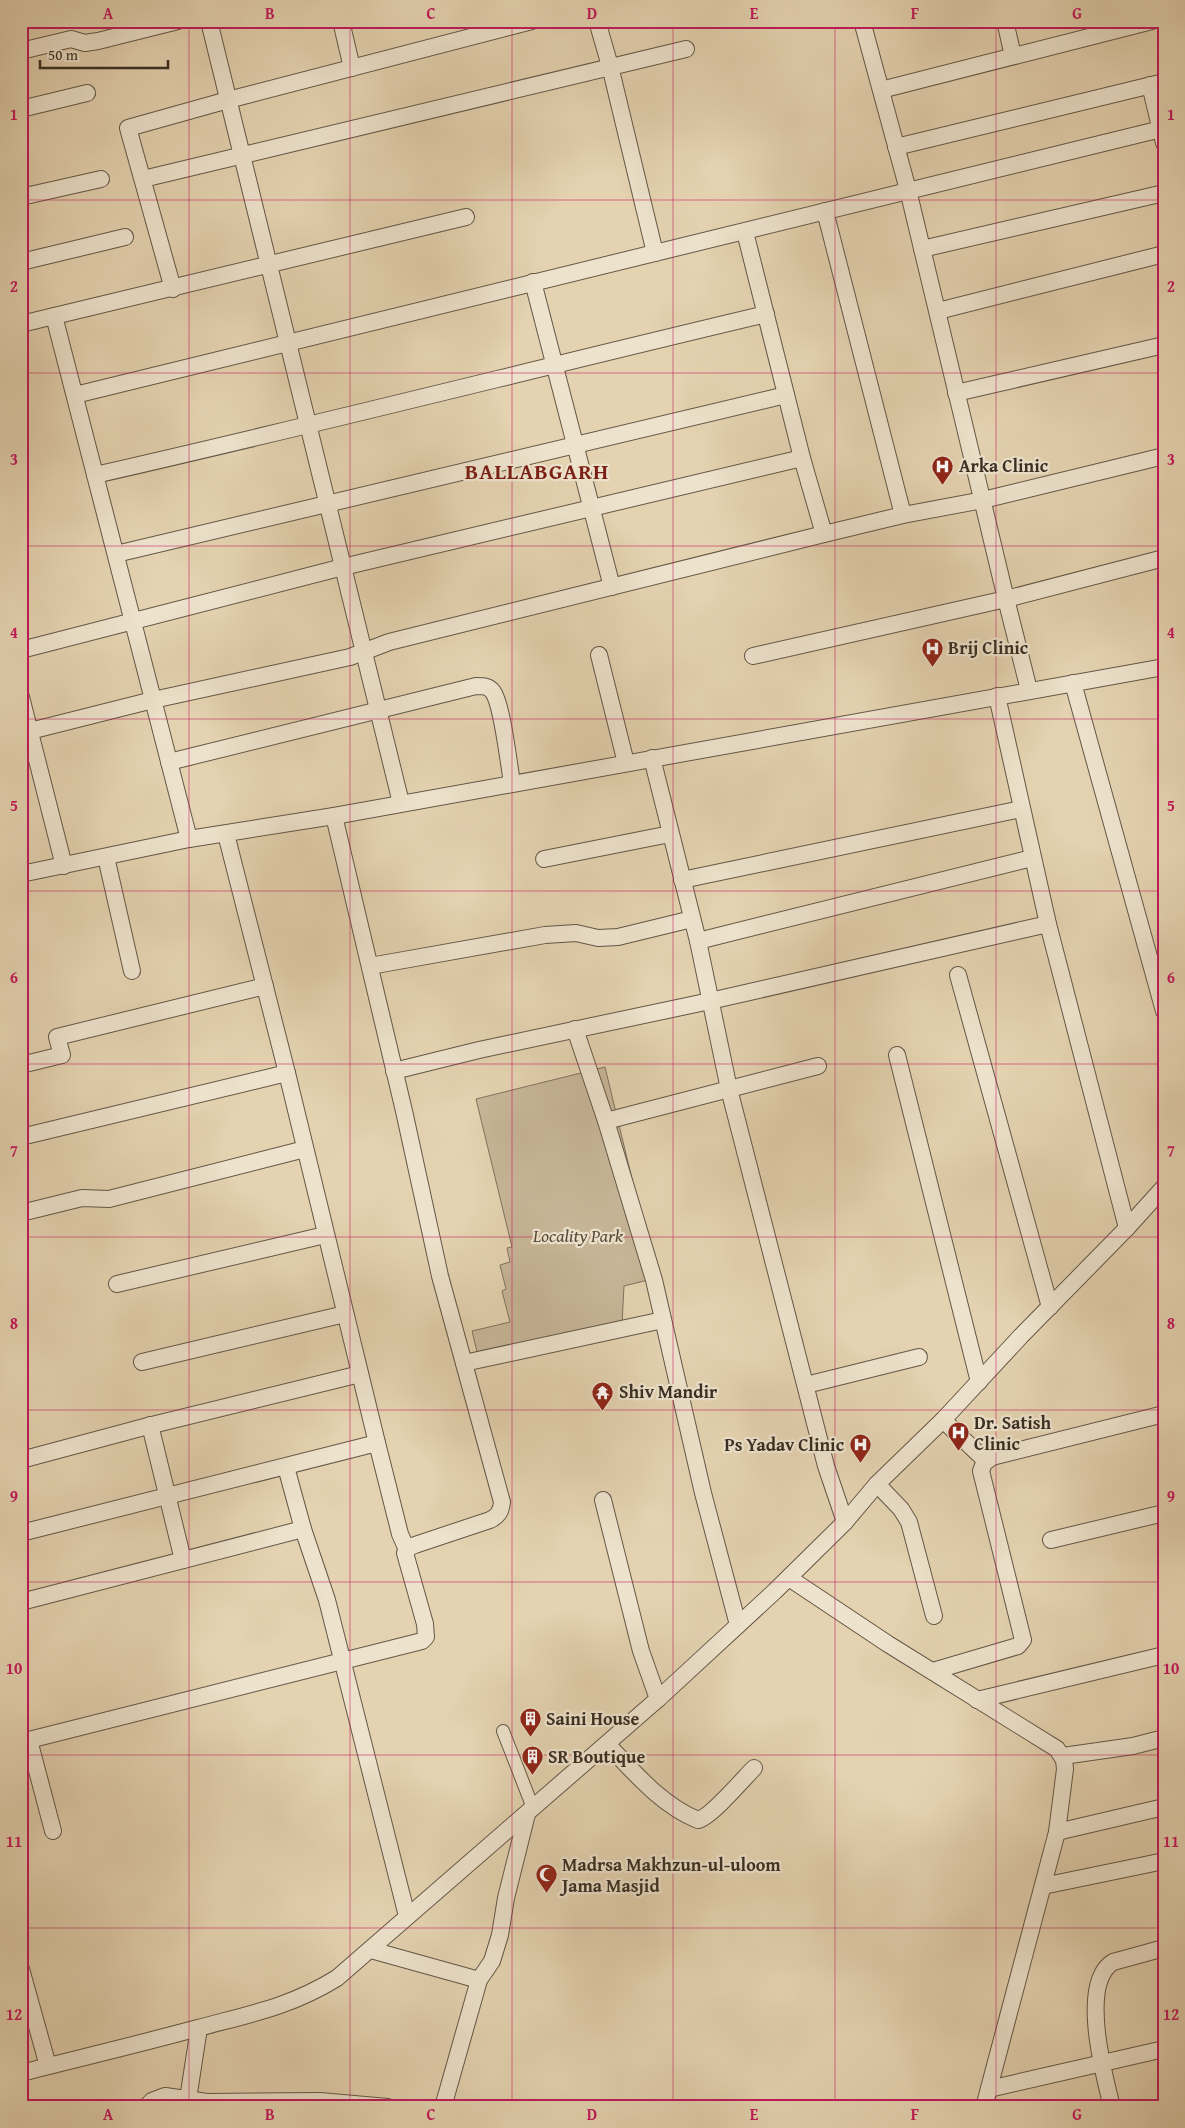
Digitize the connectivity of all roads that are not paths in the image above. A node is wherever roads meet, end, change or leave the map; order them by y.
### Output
1 (178, 21) edge
2 (208, 21) edge
3 (341, 21) edge
4 (532, 21) edge
5 (597, 21) edge
6 (862, 21) edge
7 (1005, 21) edge
8 (1152, 21) edge
9 (686, 49) dead end
10 (21, 51) edge
11 (1013, 56) junction
12 (610, 66) junction
13 (352, 68) junction
14 (1157, 83) edge
15 (881, 90) junction
16 (87, 93) dead end
17 (228, 100) junction
18 (21, 109) edge
19 (1162, 136) edge
20 (896, 147) junction
21 (242, 157) junction
22 (100, 179) dead end
23 (143, 179) junction
24 (908, 190) junction
25 (1164, 193) edge
26 (21, 197) edge
27 (826, 211) junction
28 (466, 217) dead end
29 (745, 232) junction
30 (125, 237) dead end
31 (922, 249) junction
32 (655, 253) junction
33 (1164, 254) edge
34 (21, 262) edge
35 (268, 265) junction
36 (533, 282) junction
37 (173, 289) junction
38 (938, 310) junction
39 (766, 314) junction
40 (54, 316) junction
41 (21, 324) edge
42 (288, 344) junction
43 (1164, 345) edge
44 (555, 364) junction
45 (956, 393) junction
46 (786, 394) junction
47 (75, 395) junction
48 (308, 426) junction
49 (575, 446) junction
50 (1164, 456) edge
51 (802, 458) junction
52 (95, 475) junction
53 (983, 500) junction
54 (327, 503) junction
55 (591, 507) junction
56 (903, 515) junction
57 (824, 534) junction
58 (116, 554) junction
59 (1164, 558) edge
60 (343, 567) junction
61 (612, 587) junction
62 (1006, 599) junction
63 (133, 622) junction
64 (21, 650) edge
65 (364, 652) junction
66 (599, 655) dead end
67 (753, 656) dead end
68 (1163, 668) edge
69 (1074, 683) junction
70 (1029, 690) junction
71 (997, 696) junction
72 (21, 697) edge
73 (153, 700) junction
74 (378, 709) junction
75 (30, 731) junction
76 (652, 758) junction
77 (169, 762) junction
78 (626, 763) junction
79 (512, 783) junction
80 (401, 803) junction
81 (1021, 809) junction
82 (334, 816) junction
83 (226, 834) junction
84 (670, 834) junction
85 (189, 839) junction
86 (106, 857) junction
87 (1032, 858) junction
88 (544, 860) dead end
89 (64, 866) junction
90 (21, 874) edge
91 (682, 880) junction
92 (692, 919) junction
93 (1048, 924) junction
94 (698, 941) junction
95 (370, 966) junction
96 (132, 971) dead end
97 (958, 975) dead end
98 (265, 986) junction
99 (710, 1001) junction
100 (1164, 1011) edge
101 (575, 1029) junction
102 (897, 1055) dead end
103 (21, 1065) edge
104 (818, 1066) dead end
105 (394, 1071) junction
106 (287, 1074) junction
107 (729, 1089) junction
108 (606, 1121) junction
109 (21, 1137) edge
110 (305, 1149) junction
111 (1164, 1187) edge
112 (21, 1213) edge
113 (1127, 1228) junction
114 (325, 1235) junction
115 (117, 1284) dead end
116 (1050, 1307) junction
117 (345, 1314) junction
118 (663, 1320) junction
119 (918, 1357) dead end
120 (142, 1362) dead end
121 (464, 1363) junction
122 (360, 1374) junction
123 (979, 1382) junction
124 (806, 1385) junction
125 (1164, 1414) edge
126 (943, 1420) junction
127 (150, 1425) junction
128 (377, 1443) junction
129 (21, 1460) edge
130 (986, 1461) junction
131 (286, 1467) junction
132 (878, 1484) junction
133 (168, 1496) junction
134 (603, 1500) dead end
135 (1164, 1513) edge
136 (845, 1522) junction
137 (303, 1529) junction
138 (21, 1533) edge
139 (1051, 1540) dead end
140 (407, 1550) junction
141 (183, 1560) junction
142 (789, 1578) junction
143 (21, 1602) edge
144 (934, 1616) dead end
145 (738, 1625) junction
146 (1164, 1656) edge
147 (341, 1660) junction
148 (933, 1671) junction
149 (658, 1699) junction
150 (977, 1700) junction
151 (503, 1731) dead end
152 (1164, 1738) edge
153 (25, 1741) edge
154 (607, 1744) junction
155 (1063, 1756) junction
156 (754, 1768) dead end
157 (1164, 1807) edge
158 (530, 1811) junction
159 (53, 1832) dead end
160 (1057, 1832) junction
161 (1164, 1861) edge
162 (1043, 1886) junction
163 (407, 1916) junction
164 (1164, 1948) edge
165 (371, 1950) junction
166 (21, 1969) edge
167 (479, 1980) junction
168 (199, 2028) junction
169 (1164, 2049) edge
170 (1101, 2064) junction
171 (48, 2066) junction
172 (21, 2073) edge
173 (989, 2089) junction
174 (186, 2103) edge
175 (146, 2107) edge
176 (388, 2107) edge
177 (443, 2107) edge
178 (984, 2107) edge
179 (1112, 2107) edge

1 - 10 street
2 - 17 street
3 - 13 street
4 - 13 street
5 - 12 street
6 - 15 street
7 - 11 street
8 - 11 street
9 - 12 street
11 - 15 street
12 - 21 street
12 - 32 street
13 - 17 street
14 - 19 street
14 - 20 street
15 - 20 street
16 - 18 street
17 - 21 street
17 - 23 street
19 - 24 street
20 - 24 street
21 - 23 street
21 - 35 street
22 - 26 street
23 - 37 street
24 - 27 street
24 - 31 street
25 - 31 street
27 - 29 street
27 - 56 street
28 - 35 street
29 - 32 street
29 - 39 street
30 - 34 street
31 - 38 street
32 - 36 street
33 - 38 street
35 - 37 street
35 - 42 street
36 - 42 street
36 - 44 street
37 - 40 street
38 - 45 street
39 - 44 street
39 - 46 street
40 - 41 street
40 - 47 street
42 - 47 street
42 - 48 street
43 - 45 street
44 - 48 street
44 - 49 street
45 - 53 street
46 - 49 street
46 - 51 street
47 - 52 street
48 - 52 street
48 - 54 street
49 - 54 street
49 - 55 street
50 - 53 street
51 - 55 street
51 - 57 street
52 - 58 street
53 - 56 street
53 - 62 street
54 - 58 street
54 - 60 street
55 - 60 street
55 - 61 street
56 - 57 street
57 - 61 street
58 - 63 street
59 - 62 street
60 - 63 street
60 - 65 street
61 - 65 street
62 - 67 street
62 - 70 street
63 - 64 street
63 - 73 street
65 - 73 street
65 - 74 street
66 - 78 street
68 - 69 street
69 - 70 street
69 - 100 street
70 - 71 street
71 - 76 street
71 - 81 street
72 - 75 street
73 - 75 street
73 - 77 street
74 - 77 street
74 - 79 street
74 - 80 street
75 - 89 street
76 - 78 street
76 - 84 street
77 - 85 street
78 - 79 street
79 - 80 street
80 - 82 street
81 - 87 street
81 - 91 street
82 - 83 street
82 - 95 street
83 - 85 street
83 - 98 street
84 - 88 street
84 - 91 street
85 - 86 street
86 - 89 street
86 - 96 street
87 - 93 street
87 - 94 street
89 - 90 street
91 - 92 street
92 - 94 street
92 - 95 street
93 - 99 street
93 - 113 street
94 - 99 street
95 - 105 street
97 - 116 street
98 - 103 street
98 - 106 street
99 - 101 street
99 - 107 street
101 - 105 street
101 - 108 street
102 - 123 street
104 - 107 street
105 - 121 street
106 - 109 street
106 - 110 street
107 - 108 street
107 - 124 street
108 - 118 street
110 - 112 street
110 - 114 street
111 - 113 street
113 - 116 street
114 - 115 street
114 - 117 street
116 - 123 street
117 - 120 street
117 - 122 street
118 - 121 street
118 - 145 street
119 - 124 street
121 - 140 street
122 - 127 street
122 - 128 street
123 - 126 street
124 - 136 street
125 - 130 street
126 - 130 street
126 - 132 street
127 - 129 street
127 - 133 street
128 - 131 street
128 - 140 street
130 - 148 street
131 - 133 street
131 - 137 street
132 - 136 street
132 - 144 street
133 - 138 street
133 - 141 street
134 - 149 street
135 - 139 street
136 - 142 street
137 - 141 street
137 - 147 street
140 - 147 street
141 - 143 street
142 - 145 street
142 - 148 street
145 - 149 street
146 - 150 street
147 - 153 street
147 - 163 street
148 - 150 street
149 - 154 street
150 - 155 street
151 - 158 street
152 - 155 street
153 - 159 street
154 - 156 street
154 - 158 street
155 - 160 street
157 - 160 street
158 - 163 street
158 - 167 street
160 - 162 street
161 - 162 street
162 - 173 street
163 - 165 street
164 - 170 street
165 - 167 street
165 - 168 street
166 - 171 street
167 - 177 street
168 - 171 street
168 - 174 street
169 - 170 street
170 - 173 street
170 - 179 street
171 - 172 street
173 - 178 street
174 - 175 street
174 - 176 street

